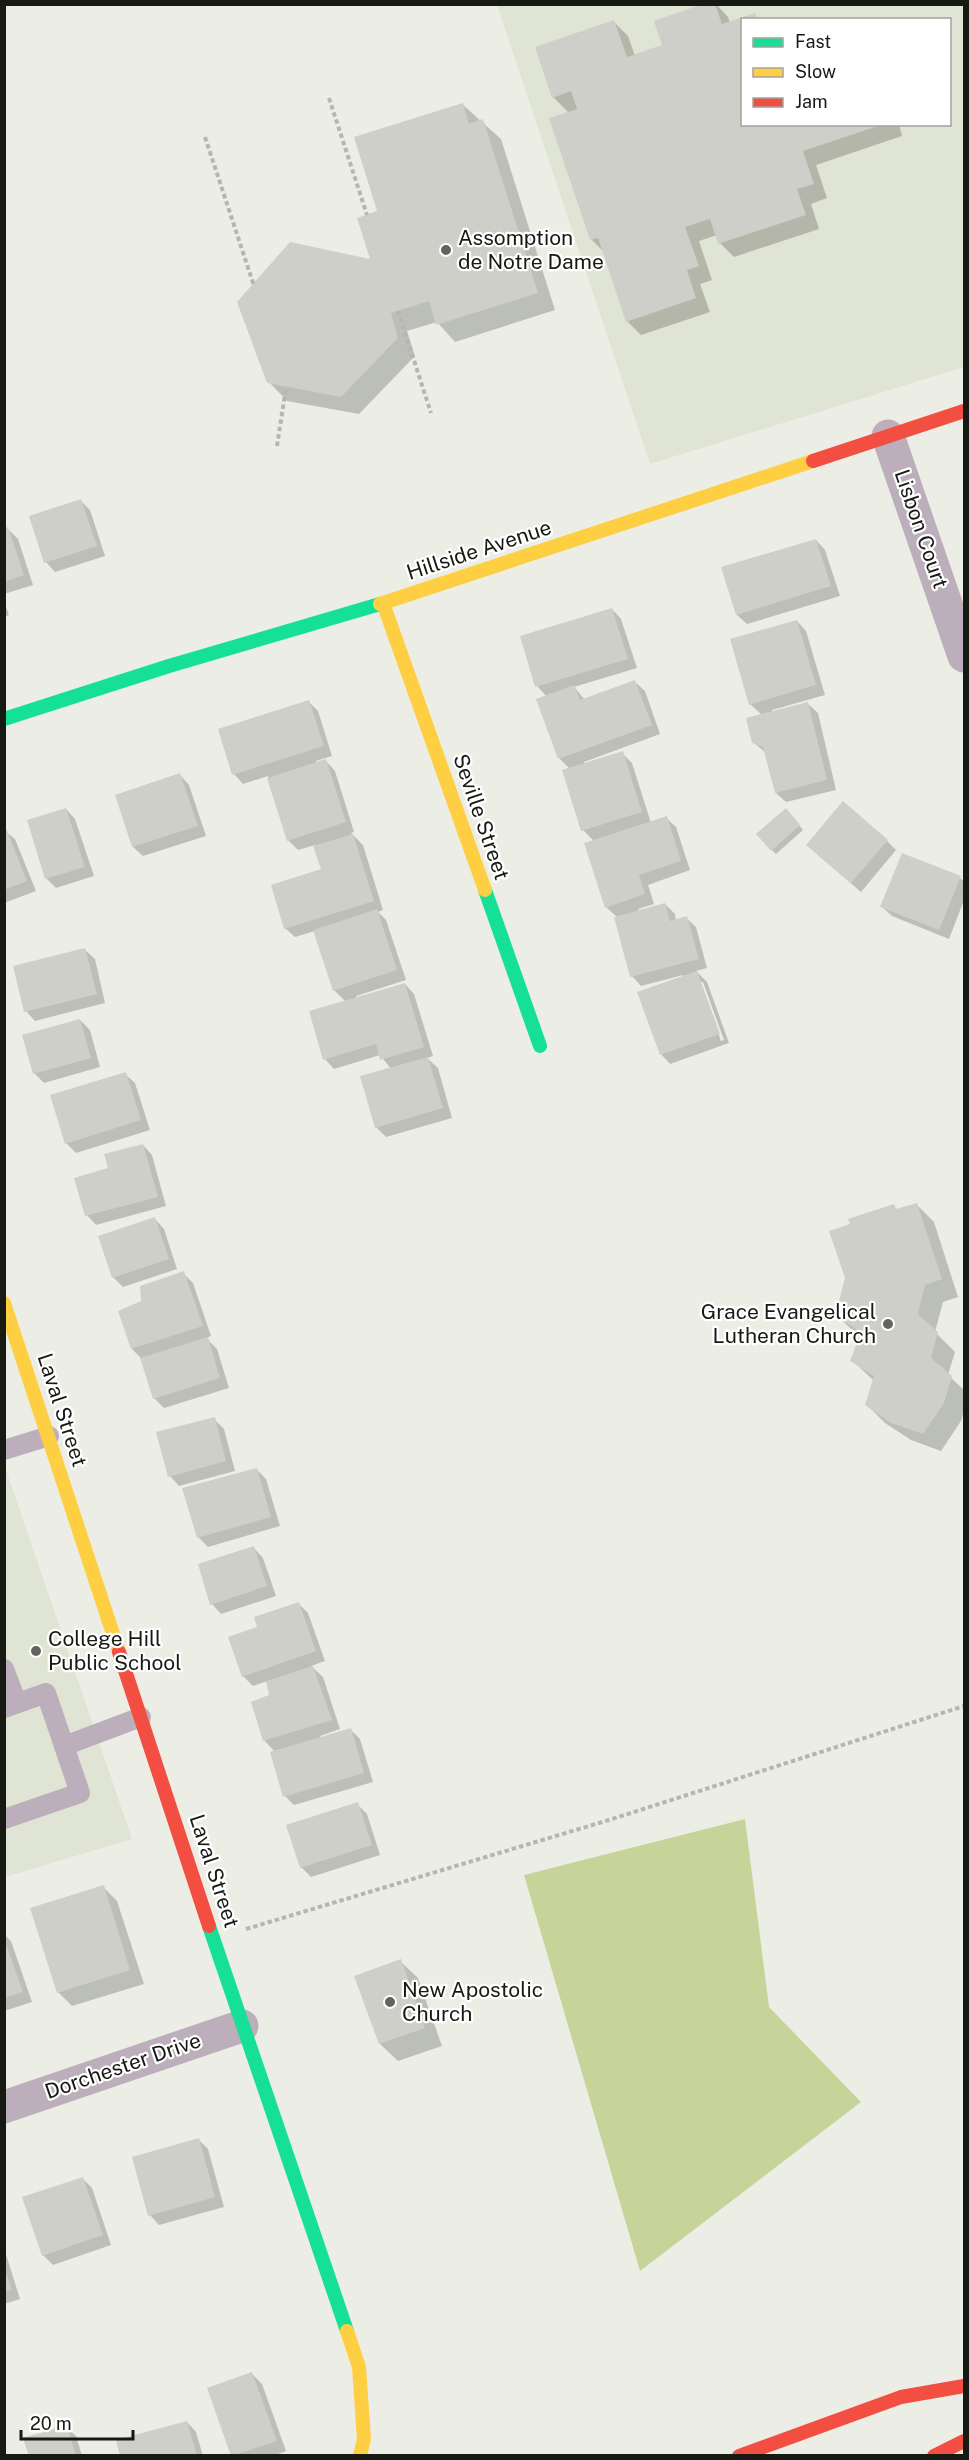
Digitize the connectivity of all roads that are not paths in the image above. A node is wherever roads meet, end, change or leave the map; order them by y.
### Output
1 (964, 411) edge
2 (888, 436) junction
3 (383, 603) junction
4 (964, 656) edge
5 (4, 719) edge
6 (540, 1046) dead end
7 (4, 1302) edge
8 (48, 1436) junction
9 (4, 1450) edge
10 (4, 1669) edge
11 (11, 1706) edge
12 (141, 1717) junction
13 (64, 1746) junction
14 (4, 1819) edge
15 (242, 2026) junction
16 (4, 2106) edge
17 (964, 2386) edge
18 (964, 2441) edge
19 (360, 2456) edge
20 (739, 2456) edge
21 (934, 2456) edge

1 - 2 main road, Hillside Avenue
2 - 3 main road, Hillside Avenue
2 - 4 street, Lisbon Court
3 - 5 main road, Hillside Avenue
3 - 6 main road, Seville Street
7 - 8 main road, Laval Street
8 - 9 lane
8 - 12 main road, Laval Street
10 - 11 lane
11 - 13 lane
12 - 13 lane
12 - 15 main road, Laval Street
13 - 14 lane
15 - 16 street, Dorchester Drive
15 - 19 main road, Laval Street
17 - 20 main road
18 - 21 main road

